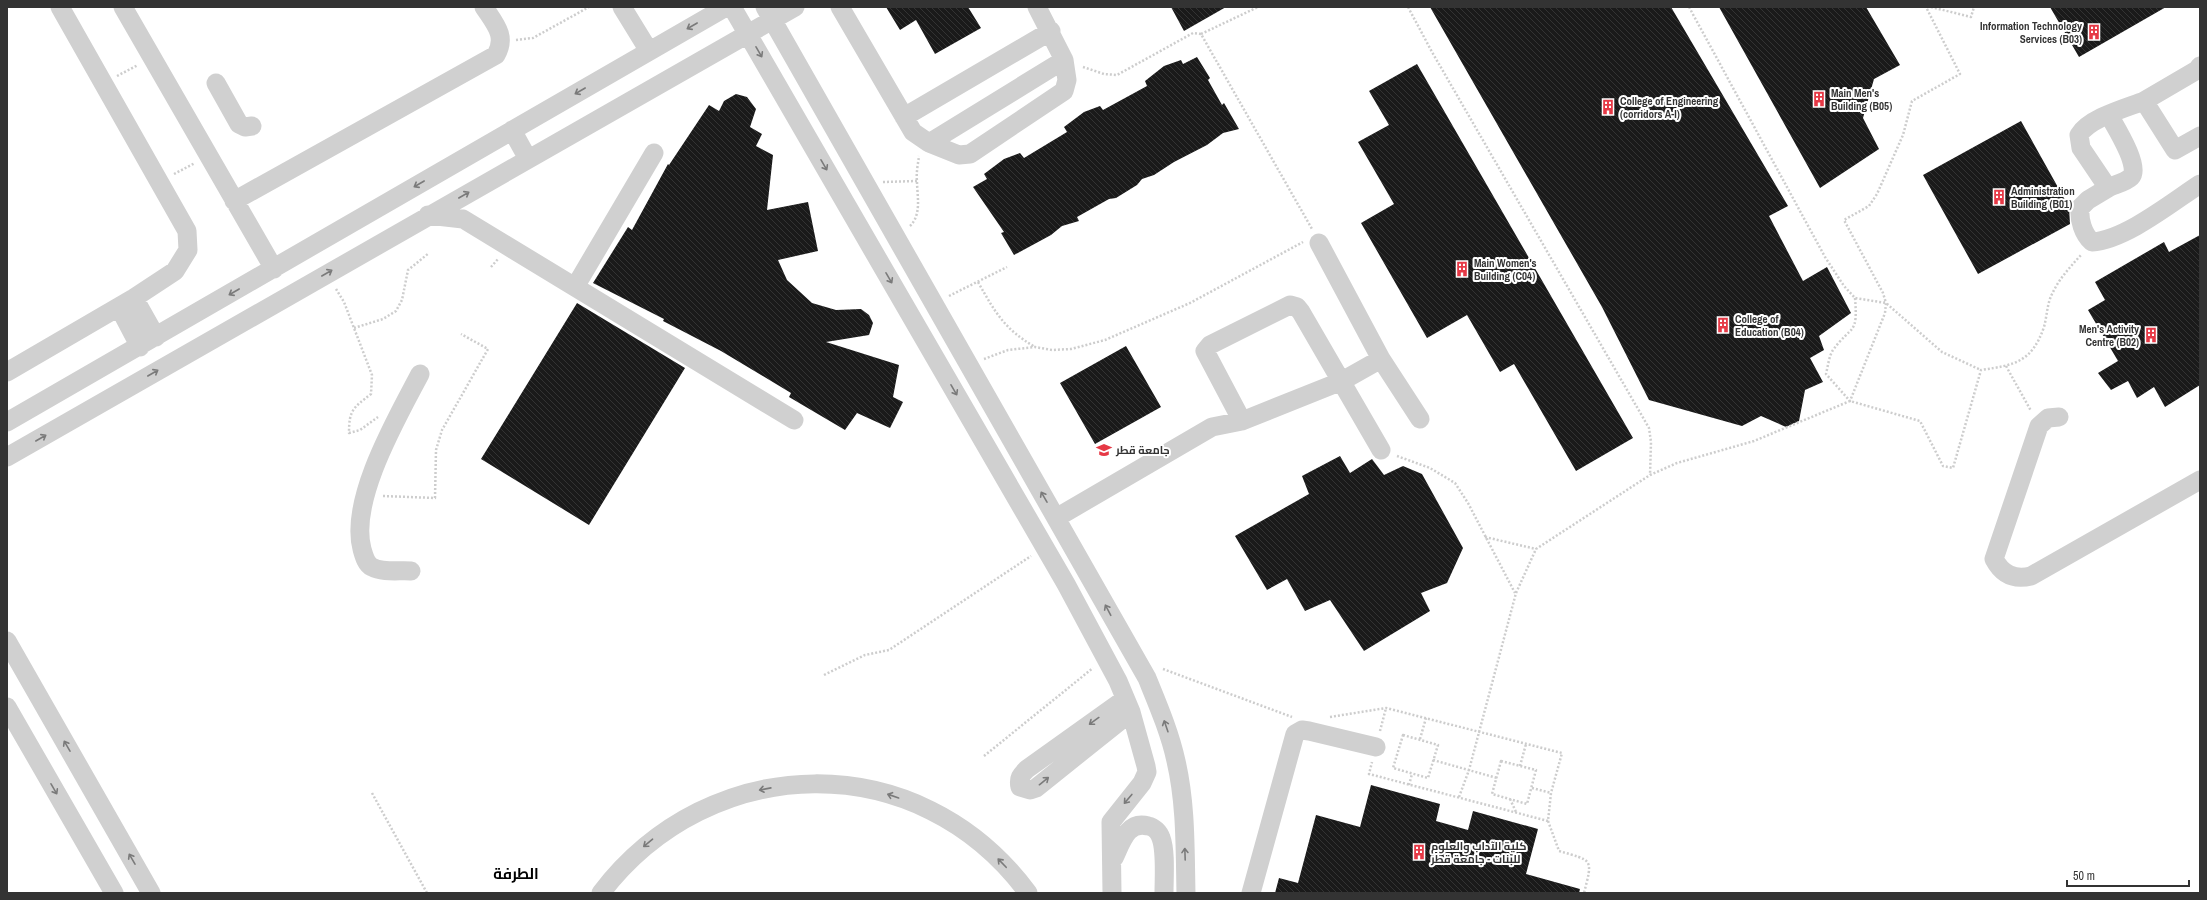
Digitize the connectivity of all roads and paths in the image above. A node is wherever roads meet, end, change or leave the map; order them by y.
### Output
1 (60, 7) edge
2 (484, 7) edge
3 (589, 7) edge
4 (622, 7) edge
5 (726, 7) edge
6 (732, 7) edge
7 (795, 7) edge
8 (840, 7) edge
9 (1037, 7) edge
10 (1258, 7) edge
11 (1408, 7) edge
12 (1689, 7) edge
13 (1926, 7) edge
14 (1931, 7) edge
15 (1974, 7) edge
16 (126, 8) edge
17 (769, 14) edge
18 (1051, 31) junction
19 (748, 33) junction
20 (1201, 34) junction
21 (502, 42) junction
22 (649, 51) junction
23 (152, 58) junction
24 (1064, 60) junction
25 (2199, 70) edge
26 (103, 83) junction
27 (216, 83) dead end
28 (2144, 101) junction
29 (2109, 115) junction
30 (904, 117) junction
31 (252, 126) dead end
32 (512, 130) junction
33 (2200, 136) edge
34 (925, 140) junction
35 (654, 153) dead end
36 (208, 156) junction
37 (528, 158) junction
38 (160, 181) junction
39 (917, 181) junction
40 (2200, 184) edge
41 (2108, 188) junction
42 (870, 190) junction
43 (234, 201) junction
44 (428, 215) junction
45 (895, 234) junction
46 (1317, 239) junction
47 (2092, 242) junction
48 (429, 253) dead end
49 (279, 266) junction
50 (1006, 267) dead end
51 (327, 273) junction
52 (258, 278) junction
53 (978, 282) junction
54 (575, 287) junction
55 (299, 289) junction
56 (1855, 298) junction
57 (127, 302) junction
58 (1886, 303) junction
59 (273, 304) junction
60 (935, 304) junction
61 (354, 328) junction
62 (461, 334) dead end
63 (156, 337) junction
64 (140, 347) junction
65 (1035, 347) junction
66 (1380, 359) junction
67 (969, 365) junction
68 (2006, 366) junction
69 (1982, 370) junction
70 (7, 372) edge
71 (420, 374) dead end
72 (1342, 381) junction
73 (1850, 401) junction
74 (403, 407) junction
75 (2059, 417) dead end
76 (1420, 419) dead end
77 (794, 420) dead end
78 (7, 422) edge
79 (1242, 422) junction
80 (2039, 426) junction
81 (1381, 450) joint
82 (7, 457) edge
83 (1650, 475) junction
84 (2200, 480) edge
85 (366, 496) junction
86 (1056, 518) junction
87 (1485, 537) junction
88 (1045, 547) junction
89 (1536, 549) junction
90 (412, 571) dead end
91 (1088, 573) junction
92 (1066, 584) junction
93 (1516, 593) junction
94 (7, 641) edge
95 (1105, 658) junction
96 (1135, 659) junction
97 (824, 675) dead end
98 (1128, 705) junction
99 (1386, 708) junction
100 (8, 710) edge
101 (1326, 717) dead end
102 (1296, 718) dead end
103 (1426, 718) junction
104 (1478, 732) junction
105 (1420, 739) junction
106 (1526, 744) junction
107 (1376, 748) junction
108 (984, 756) dead end
109 (1433, 760) junction
110 (1520, 766) junction
111 (1469, 770) junction
112 (1412, 774) junction
113 (1497, 778) junction
114 (1409, 785) junction
115 (1532, 788) junction
116 (372, 793) dead end
117 (1551, 793) junction
118 (1459, 797) junction
119 (1510, 800) junction
120 (1516, 812) junction
121 (1548, 821) junction
122 (1112, 864) junction
123 (114, 893) edge
124 (151, 893) edge
125 (427, 893) edge
126 (601, 893) edge
127 (1028, 893) edge
128 (1112, 893) edge
129 (1164, 893) edge
130 (1186, 893) edge
131 (1251, 893) edge
132 (1584, 893) edge

1 - 26 street
2 - 21 street
3 - 21 path
4 - 22 street
5 -> 22 street
6 - 19 street
7 - 17 street
8 - 30 street
9 - 18 street
10 - 20 path
11 - 83 path
12 - 56 path
13 - 58 path
14 - 15 path
16 - 23 street
17 - 19 street
17 - 42 street
18 - 24 street
18 - 30 street
19 - 37 street
19 -> 88 street
20 - 24 path
20 - 46 path
21 - 43 street
22 -> 32 street
23 - 26 path
23 - 36 street
24 - 34 street
24 - 34 street
25 - 28 street
26 - 38 street
27 - 31 street
28 - 29 street
28 - 33 street
29 - 41 street
29 - 41 street
30 - 34 street
32 - 37 street
32 -> 49 street
34 - 39 path
35 - 54 street
36 - 38 path
36 - 43 street
44 -> 37 street
38 - 57 street
39 - 42 path
39 - 45 path
40 - 47 street
41 - 47 street
42 - 45 street
43 - 49 street
51 -> 44 street
44 - 54 street
45 - 60 street
46 - 65 path
46 - 66 street
47 - 68 path
48 - 61 path
49 - 52 street
49 - 55 street
50 - 53 path
51 - 55 street
51 - 61 path
52 - 59 street
52 -> 63 street
53 - 60 path
53 - 65 path
54 - 77 street
55 - 59 street
56 - 58 path
56 - 73 path
57 - 63 street
57 - 64 street
57 - 70 street
58 - 69 path
58 - 73 path
82 -> 59 street
60 - 67 street
61 - 74 path
62 - 85 path
63 - 64 street
64 - 78 street
65 - 67 path
66 - 72 street
66 - 76 street
86 -> 67 street
68 - 69 path
68 - 80 path
69 - 73 path
71 - 74 street
72 - 79 street
72 - 79 street
72 - 81 street
73 - 83 path
74 - 85 street
75 - 80 street
79 - 86 street
80 - 84 street
81 - 87 path
83 - 89 path
85 - 90 street
86 - 91 street
87 - 89 path
87 - 93 path
88 - 92 street
88 - 97 path
89 - 93 path
91 - 92 street
96 -> 91 street
92 - 95 street
93 - 104 path
124 -> 94 street
95 - 98 street
95 - 108 path
96 - 102 path
130 -> 96 street
98 -> 98 street
98 -> 122 street
99 - 101 path
99 - 103 path
99 - 107 path
100 -> 123 street
103 - 104 path
103 - 105 path
104 - 106 path
104 - 111 path
105 - 109 path
105 - 112 path
106 - 110 path
106 - 117 path
107 - 114 path
107 - 131 street
109 - 111 path
109 - 112 path
110 - 113 path
110 - 115 path
111 - 113 path
111 - 118 path
112 - 114 path
113 - 119 path
114 - 118 path
115 - 117 path
115 - 119 path
116 - 125 path
117 - 121 path
118 - 120 path
119 - 120 path
120 - 121 path
121 - 132 path
122 - 128 street
122 - 129 street
127 -> 126 street

